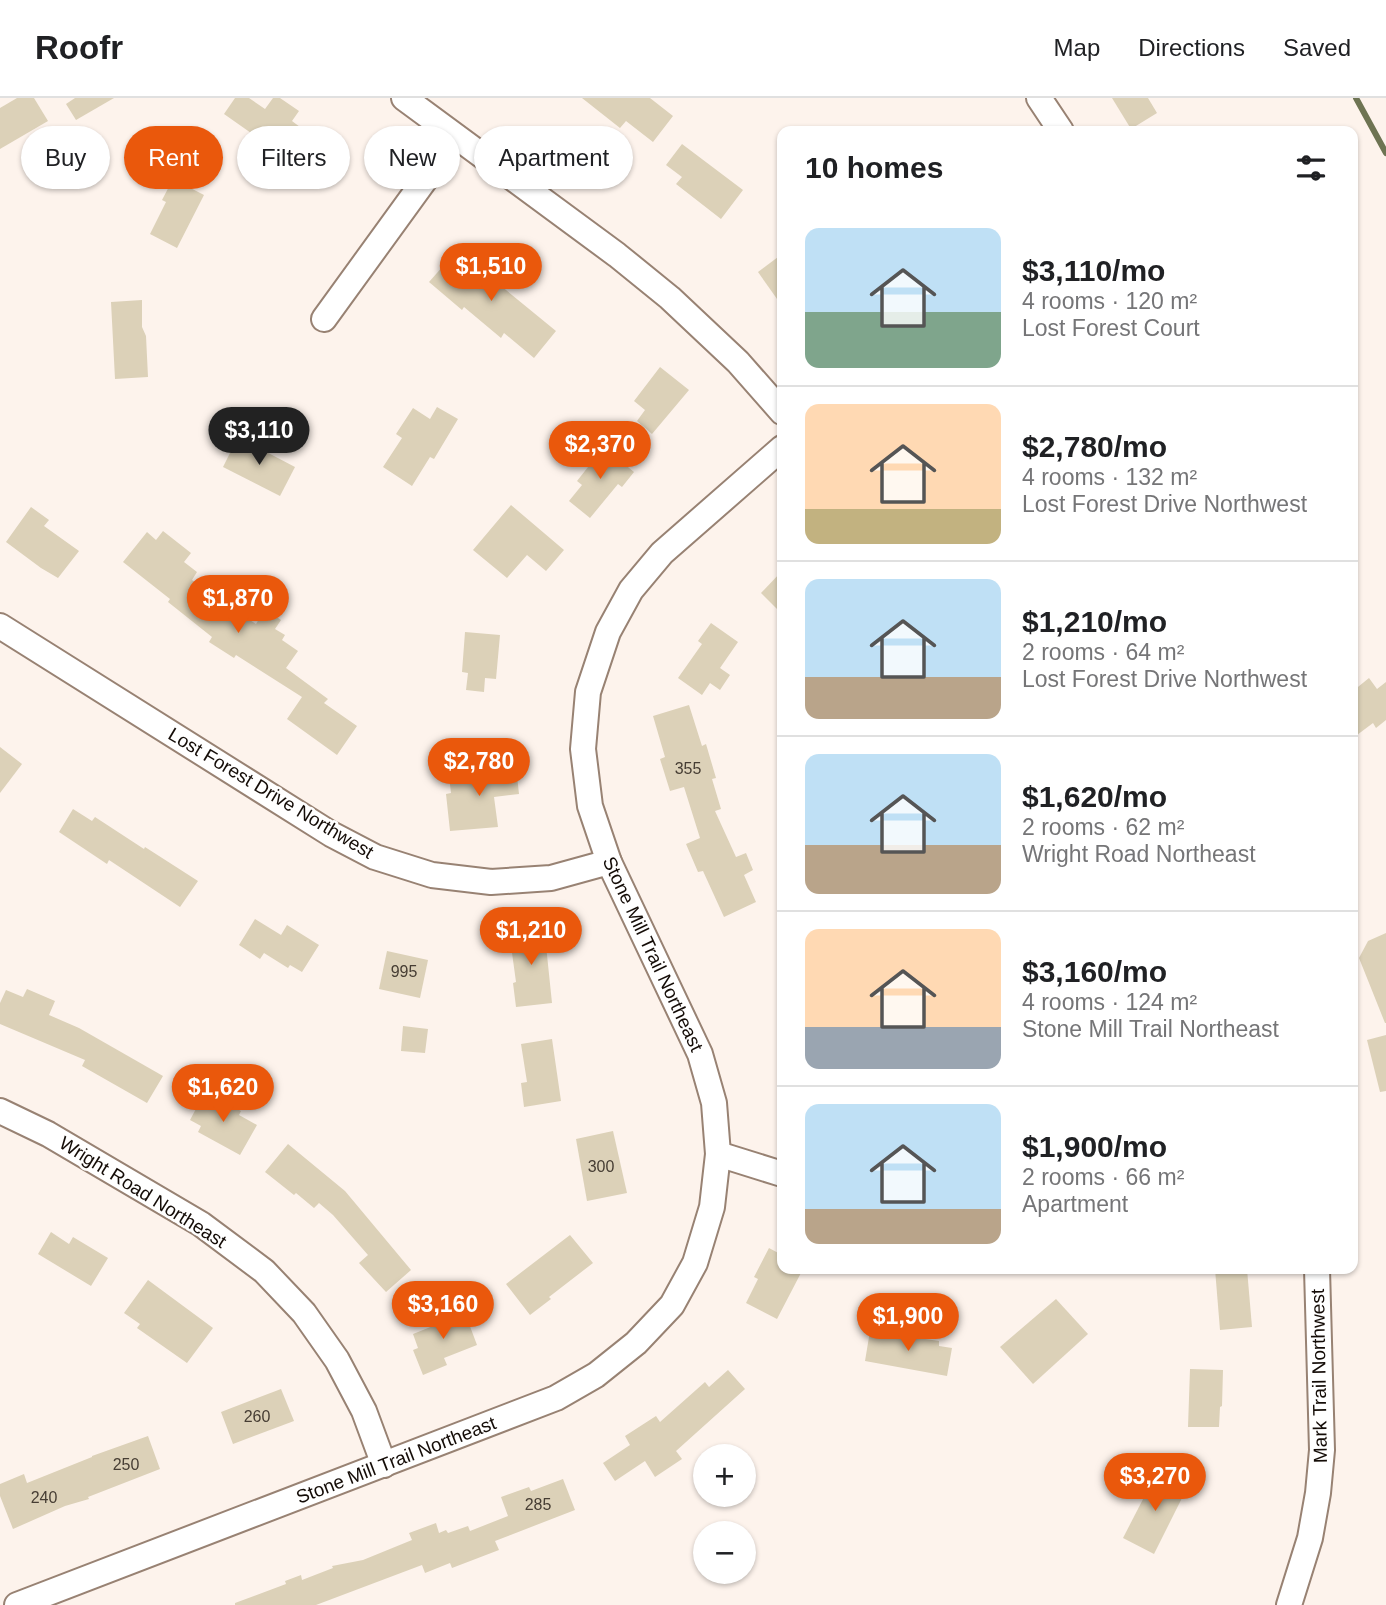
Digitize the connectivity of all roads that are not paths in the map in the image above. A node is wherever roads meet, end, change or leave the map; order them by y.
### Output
1 (404, 98) edge
2 (1039, 98) edge
3 (441, 126) edge
4 (1058, 126) edge
5 (460, 140) edge
6 (418, 189) edge
7 (324, 319) dead end
8 (777, 406) edge
9 (777, 452) edge
10 (0, 626) edge
11 (609, 862) junction
12 (0, 1111) edge
13 (718, 1154) junction
14 (777, 1172) edge
15 (1317, 1274) edge
16 (383, 1465) junction
17 (17, 1605) edge
18 (1289, 1605) edge

1 - 3 street
2 - 4 street
5 - 8 street
6 - 7 street
9 - 11 street, Stone Mill Trail Northeast
10 - 11 street, Lost Forest Drive Northwest
11 - 13 street, Stone Mill Trail Northeast
12 - 16 street, Wright Road Northeast
13 - 14 street
13 - 16 street, Stone Mill Trail Northeast
15 - 18 street, Mark Trail Northwest
16 - 17 street, Stone Mill Trail Northeast

